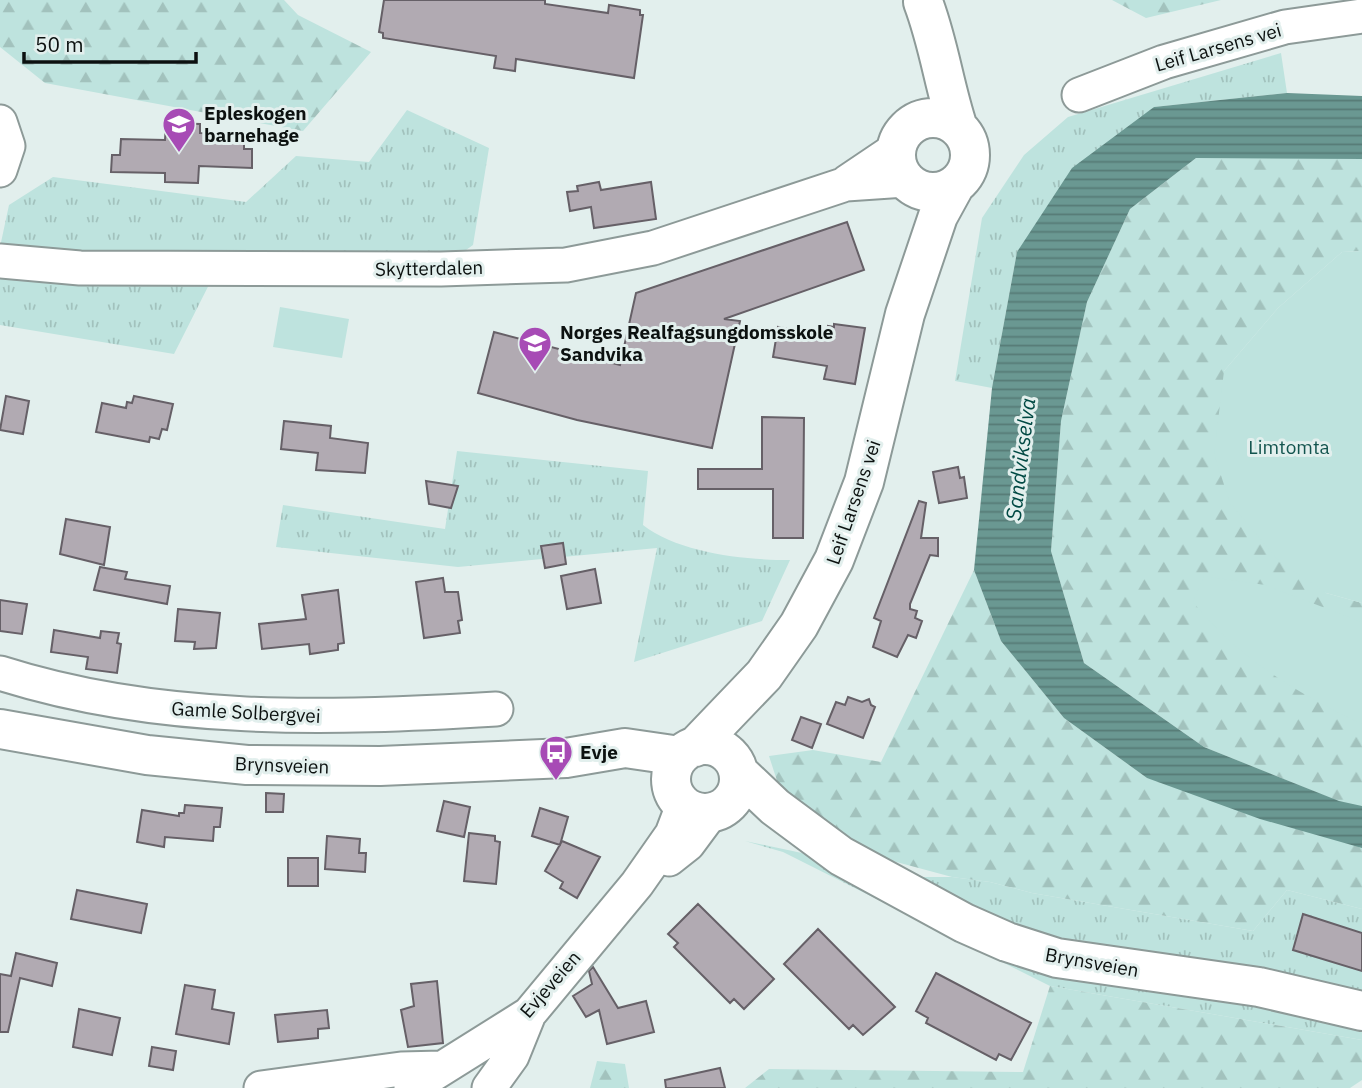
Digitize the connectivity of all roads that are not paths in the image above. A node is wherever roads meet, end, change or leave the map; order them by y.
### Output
1 (1362, 16) edge
2 (1079, 95) dead end
3 (0, 122) edge
4 (958, 128) junction
5 (906, 160) junction
6 (0, 170) edge
7 (955, 185) junction
8 (0, 261) edge
9 (905, 314) junction
10 (0, 673) edge
11 (764, 675) junction
12 (496, 709) dead end
13 (0, 729) edge
14 (737, 768) junction
15 (693, 787) junction
16 (841, 856) junction
17 (1362, 1011) edge
18 (529, 1014) junction
19 (448, 1068) junction
20 (261, 1088) edge
21 (411, 1088) edge
22 (489, 1088) edge

1 - 2 street, Leif Larsens vei
3 - 6 street
4 - 5 main road
4 - 5 main road, Leif Larsens vei
4 - 7 main road
5 - 7 main road
5 - 8 street, Skytterdalen
5 - 9 main road, Leif Larsens vei
7 - 9 main road, Leif Larsens vei
9 - 11 main road, Leif Larsens vei
10 - 12 street, Gamle Solbergvei
11 - 14 main road, Leif Larsens vei
11 - 15 main road, Leif Larsens vei
13 - 15 main road, Brynsveien
14 - 15 main road, Leif Larsens vei
14 - 15 main road, Brynsveien
14 - 16 main road, Brynsveien
15 - 16 main road, Brynsveien
15 - 18 street, Evjeveien
16 - 17 main road, Brynsveien
18 - 19 street, Evjeveien
18 - 22 street
19 - 20 street
19 - 21 street, Evjeveien

